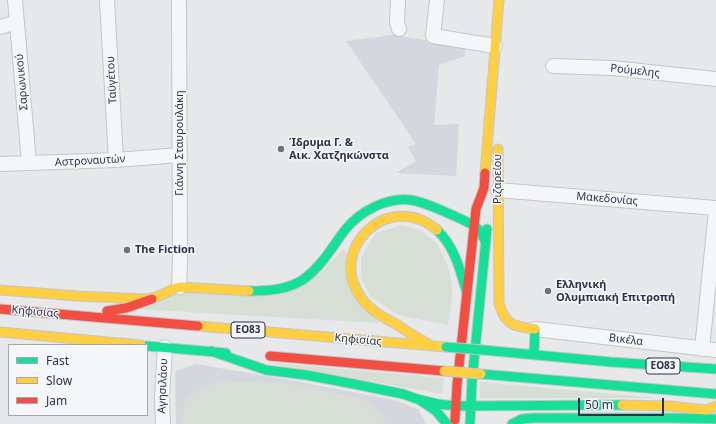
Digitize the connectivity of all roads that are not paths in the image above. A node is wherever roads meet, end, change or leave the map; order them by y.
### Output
1 (15, 0) edge
2 (107, 0) edge
3 (179, 0) edge
4 (398, 0) edge
5 (437, 0) edge
6 (499, 3) edge
7 (17, 22) junction
8 (0, 27) edge
9 (400, 29) dead end
10 (495, 46) junction
11 (553, 66) dead end
12 (716, 79) edge
13 (499, 112) dead end
14 (499, 143) dead end
15 (180, 155) junction
16 (116, 160) junction
17 (0, 164) edge
18 (29, 164) junction
19 (484, 188) junction
20 (498, 190) junction
21 (487, 204) dead end
22 (716, 208) edge
23 (716, 211) edge
24 (488, 219) dead end
25 (474, 226) junction
26 (486, 242) junction
27 (179, 287) junction
28 (0, 290) edge
29 (467, 293) junction
30 (152, 299) junction
31 (0, 309) edge
32 (62, 314) junction
33 (536, 330) junction
34 (0, 332) edge
35 (130, 344) edge
36 (148, 346) edge
37 (433, 346) junction
38 (164, 347) junction
39 (702, 349) junction
40 (716, 350) edge
41 (211, 351) junction
42 (479, 353) junction
43 (534, 355) junction
44 (716, 369) edge
45 (716, 394) edge
46 (417, 399) junction
47 (456, 406) junction
48 (519, 406) junction
49 (716, 406) edge
50 (470, 407) junction
51 (499, 414) dead end
52 (716, 419) edge
53 (162, 424) edge
54 (447, 424) edge
55 (455, 424) edge
56 (470, 424) edge
57 (512, 424) edge

1 - 7 street, Σαρωνικού
2 - 16 street, Ταϋγέτου
3 - 15 street, Γιάννη Σταυρουλάκη
4 - 9 street
5 - 10 street
6 - 10 main road, Ριζαρείου
6 - 13 main road, Ριζαρείου
7 - 8 street
7 - 18 street, Σαρωνικού
10 - 19 main road, Ριζαρείου
11 - 12 street, Ρούμελης
14 - 20 main road, Ριζαρείου
15 - 16 street, Αστροναυτών
15 - 27 street, Γιάννη Σταυρουλάκη
16 - 18 street, Αστροναυτών
17 - 18 street, Αστροναυτών
19 - 21 main road, Ριζαρείου
19 - 25 main road, Ριζαρείου
20 - 22 street, Μακεδονίας
20 - 33 main road, Ριζαρείου
23 - 39 street
24 - 26 main road, Ριζαρείου
25 - 26 main road, Κηφισίας
25 - 27 main road, Κηφισίας
25 - 29 main road, Ριζαρείου
26 - 42 main road, Ριζαρείου
27 - 30 main road, Κηφισίας
28 - 30 main road, Κηφισίας
29 - 37 main road
29 - 47 main road, Ριζαρείου
30 - 32 main road
31 - 32 main road, Κηφισίας / ΕΟ83
32 - 37 main road, Κηφισίας / ΕΟ83
33 - 39 street, Βικέλα
33 - 43 main road
34 - 35 main road, Κηφισίας
36 - 38 main road, ΕΟ83
37 - 42 main road, Κηφισίας / ΕΟ83, bridge
38 - 41 main road, ΕΟ83
38 - 53 street, Αγησιλάου
39 - 40 street, Βικέλα
41 - 45 main road, ΕΟ83, bridge
41 - 46 main road
42 - 43 main road, Κηφισίας / ΕΟ83
42 - 50 main road, Ριζαρείου
43 - 44 main road, Κηφισίας / ΕΟ83
46 - 47 main road
46 - 54 main road
47 - 50 main road
47 - 55 main road, Ριζαρείου
48 - 49 main road
48 - 50 main road
48 - 51 main road
50 - 56 main road, Ριζαρείου
52 - 57 main road

